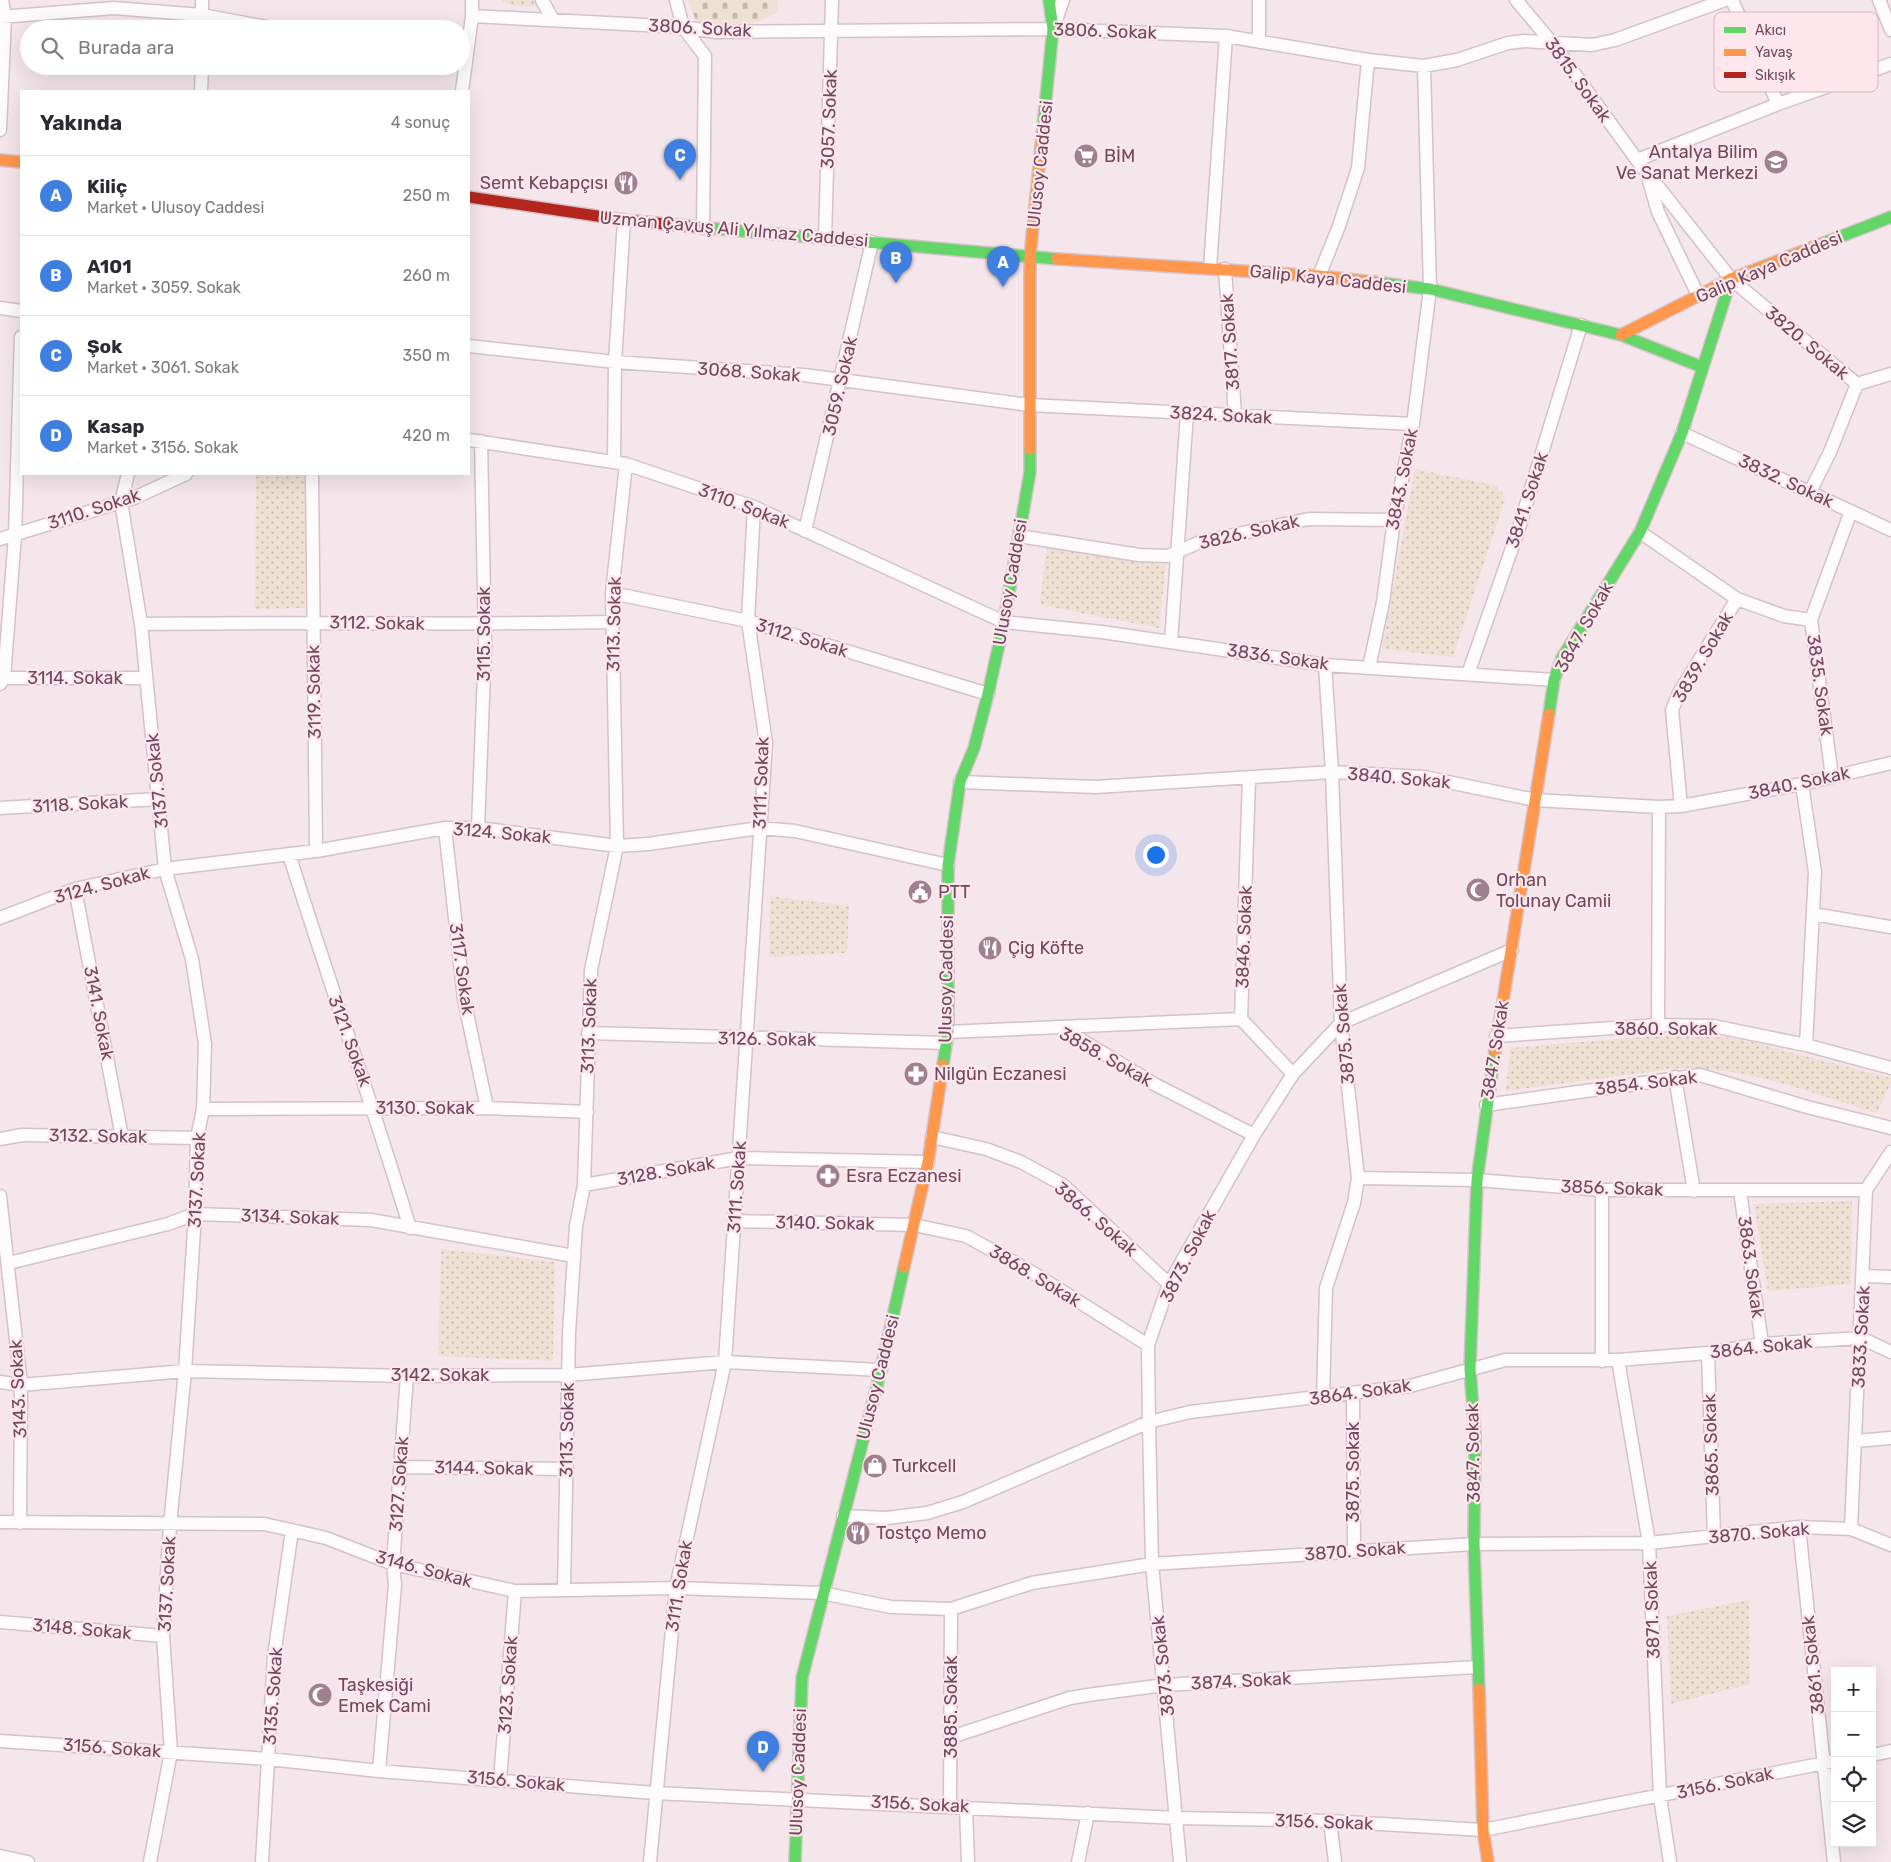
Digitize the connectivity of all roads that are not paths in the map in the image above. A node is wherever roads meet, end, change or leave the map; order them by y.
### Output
1 (2, 0) edge
2 (202, 0) edge
3 (472, 0) edge
4 (542, 0) edge
5 (676, 0) edge
6 (832, 0) edge
7 (1050, 0) edge
8 (1063, 0) edge
9 (1259, 0) edge
10 (1516, 0) edge
11 (1725, 0) edge
12 (1732, 0) edge
13 (1879, 0) edge
14 (114, 4) edge
15 (1737, 12) edge
16 (202, 14) junction
17 (472, 16) junction
18 (2, 17) edge
19 (202, 20) edge
20 (232, 20) edge
21 (553, 20) junction
22 (470, 25) edge
23 (683, 27) junction
24 (1053, 29) junction
25 (832, 30) junction
26 (1891, 30) edge
27 (1226, 36) junction
28 (1259, 42) junction
29 (1553, 44) junction
30 (1368, 60) junction
31 (1891, 64) edge
32 (1424, 66) junction
33 (1878, 69) edge
34 (202, 75) edge
35 (461, 75) edge
36 (202, 90) edge
37 (462, 90) edge
38 (1773, 92) edge
39 (1812, 92) edge
40 (1778, 104) junction
41 (0, 130) edge
42 (0, 160) edge
43 (1637, 160) junction
44 (20, 162) edge
45 (1647, 174) junction
46 (470, 197) edge
47 (1891, 217) edge
48 (624, 220) junction
49 (703, 228) junction
50 (825, 238) junction
51 (872, 242) junction
52 (1030, 257) junction
53 (1210, 268) junction
54 (1225, 270) junction
55 (1319, 276) junction
56 (1731, 279) junction
57 (1430, 289) junction
58 (1698, 296) junction
59 (0, 308) edge
60 (20, 311) edge
61 (1581, 325) junction
62 (1621, 335) junction
63 (470, 346) edge
64 (615, 362) junction
65 (20, 365) edge
66 (1702, 367) junction
67 (1891, 374) edge
68 (842, 380) junction
69 (1857, 384) junction
70 (1029, 405) junction
71 (1187, 413) junction
72 (1235, 415) junction
73 (1413, 424) junction
74 (1682, 433) junction
75 (475, 440) edge
76 (620, 463) junction
77 (128, 475) edge
78 (184, 475) edge
79 (312, 475) edge
80 (1810, 492) junction
81 (121, 502) junction
82 (754, 507) junction
83 (1851, 511) junction
84 (1394, 520) junction
85 (1891, 530) edge
86 (805, 531) junction
87 (1640, 532) junction
88 (14, 535) junction
89 (1018, 536) junction
90 (0, 539) edge
91 (1178, 551) junction
92 (612, 593) junction
93 (1737, 600) junction
94 (1811, 620) junction
95 (748, 621) junction
96 (314, 622) junction
97 (612, 622) junction
98 (1004, 622) junction
99 (141, 624) junction
100 (485, 625) junction
101 (1171, 642) junction
102 (1325, 665) junction
103 (1369, 668) junction
104 (1468, 674) junction
105 (146, 678) junction
106 (1554, 680) junction
107 (2, 681) edge
108 (988, 694) junction
109 (1891, 763) edge
110 (1332, 772) junction
111 (1832, 777) junction
112 (1249, 778) junction
113 (960, 782) junction
114 (1802, 784) junction
115 (159, 799) junction
116 (1535, 800) junction
117 (1681, 806) junction
118 (0, 808) edge
119 (1659, 808) junction
120 (445, 828) junction
121 (478, 828) junction
122 (760, 828) junction
123 (616, 846) junction
124 (316, 851) junction
125 (289, 854) junction
126 (948, 865) junction
127 (165, 869) junction
128 (75, 889) junction
129 (1813, 914) junction
130 (0, 918) edge
131 (1891, 927) edge
132 (1512, 950) junction
133 (1241, 1019) junction
134 (1341, 1023) junction
135 (1658, 1025) junction
136 (1060, 1027) junction
137 (588, 1034) junction
138 (1496, 1036) junction
139 (947, 1037) junction
140 (748, 1038) junction
141 (1806, 1045) junction
142 (1891, 1068) edge
143 (1293, 1074) junction
144 (1674, 1077) junction
145 (1486, 1105) junction
146 (374, 1108) junction
147 (487, 1108) junction
148 (203, 1109) junction
149 (587, 1112) junction
150 (1891, 1128) edge
151 (1254, 1135) junction
152 (122, 1137) junction
153 (932, 1137) junction
154 (197, 1138) junction
155 (0, 1139) edge
156 (1891, 1152) edge
157 (740, 1158) junction
158 (928, 1162) junction
159 (1358, 1178) junction
160 (1477, 1180) junction
161 (584, 1186) junction
162 (1602, 1190) junction
163 (1740, 1190) junction
164 (1866, 1190) junction
165 (1694, 1191) junction
166 (0, 1196) edge
167 (195, 1214) junction
168 (735, 1221) junction
169 (914, 1225) junction
170 (410, 1228) junction
171 (574, 1256) junction
172 (9, 1263) junction
173 (1864, 1276) junction
174 (1891, 1277) edge
175 (1169, 1284) junction
176 (1861, 1338) junction
177 (1762, 1344) junction
178 (1148, 1346) junction
179 (1891, 1352) edge
180 (1708, 1353) junction
181 (1618, 1360) junction
182 (1602, 1361) junction
183 (725, 1362) junction
184 (1470, 1369) junction
185 (881, 1370) junction
186 (185, 1371) junction
187 (568, 1375) junction
188 (407, 1376) junction
189 (0, 1382) edge
190 (21, 1385) junction
191 (1353, 1393) junction
192 (1323, 1398) junction
193 (1149, 1422) junction
194 (1891, 1438) edge
195 (1855, 1441) junction
196 (401, 1467) junction
197 (567, 1469) junction
198 (843, 1516) junction
199 (0, 1522) edge
200 (20, 1523) junction
201 (170, 1525) junction
202 (1799, 1527) junction
203 (1851, 1529) junction
204 (292, 1530) junction
205 (1714, 1537) junction
206 (1649, 1543) junction
207 (1474, 1544) junction
208 (1891, 1545) edge
209 (1354, 1551) junction
210 (393, 1564) junction
211 (1152, 1564) junction
212 (676, 1588) junction
213 (564, 1590) junction
214 (515, 1591) junction
215 (822, 1593) junction
216 (951, 1609) junction
217 (0, 1622) edge
218 (163, 1636) junction
219 (1477, 1667) junction
220 (1165, 1685) junction
221 (951, 1736) junction
222 (0, 1741) edge
223 (1891, 1751) edge
224 (171, 1752) junction
225 (1876, 1754) edge
226 (269, 1759) junction
227 (1829, 1762) edge
228 (379, 1771) junction
229 (500, 1780) junction
230 (655, 1793) junction
231 (1660, 1797) junction
232 (796, 1799) junction
233 (950, 1806) junction
234 (966, 1806) junction
235 (1088, 1813) junction
236 (1177, 1818) junction
237 (1330, 1821) junction
238 (1483, 1830) junction
239 (0, 1856) edge
240 (28, 1862) edge
241 (150, 1862) edge
242 (262, 1862) edge
243 (650, 1862) edge
244 (795, 1862) edge
245 (968, 1862) edge
246 (1078, 1862) edge
247 (1180, 1862) edge
248 (1335, 1862) edge
249 (1488, 1862) edge
250 (1670, 1862) edge
251 (1834, 1862) edge

1 - 18 street
2 - 16 street
3 - 17 street
4 - 21 street
5 - 23 street
6 - 25 street, 3057. Sokak
7 - 24 street, Ulusoy Caddesi
8 - 24 street
9 - 28 street
10 - 29 street, 3815. Sokak
11 - 29 street, 3806. Sokak
12 - 15 street
13 - 26 street
14 - 16 street
14 - 18 street
16 - 19 street
16 - 20 street
17 - 21 street, 3806. Sokak
17 - 22 street
18 - 41 street
21 - 23 street, 3806. Sokak
23 - 25 street, 3806. Sokak
23 - 49 street
24 - 25 street, 3806. Sokak
24 - 27 street, 3806. Sokak
24 - 52 street, Ulusoy Caddesi
25 - 50 street, 3057. Sokak
27 - 28 street, 3806. Sokak
27 - 53 street
28 - 30 street, 3806. Sokak
29 - 32 street, 3806. Sokak
29 - 43 street, 3815. Sokak
30 - 32 street, 3806. Sokak
30 - 55 street
31 - 33 street
32 - 57 street, 3843. Sokak
34 - 36 street
35 - 37 street
38 - 40 street
39 - 40 street
40 - 43 street
42 - 44 street
43 - 45 street, 3815. Sokak
45 - 56 street, 3815. Sokak
45 - 58 street
46 - 48 street, Uzman Çavuş Ali Yılmaz Caddesi
47 - 56 street, Galip Kaya Caddesi
48 - 49 street, Uzman Çavuş Ali Yılmaz Caddesi
48 - 64 street, 3113. Sokak
49 - 50 street, Uzman Çavuş Ali Yılmaz Caddesi
50 - 51 street, Uzman Çavuş Ali Yılmaz Caddesi
51 - 52 street, Uzman Çavuş Ali Yılmaz Caddesi
51 - 68 street, 3059. Sokak
52 - 53 street, Galip Kaya Caddesi
52 - 70 street, Ulusoy Caddesi
53 - 54 street, Galip Kaya Caddesi
54 - 55 street, Galip Kaya Caddesi
54 - 72 street, 3817. Sokak
55 - 57 street, Galip Kaya Caddesi
56 - 58 street, Galip Kaya Caddesi
56 - 66 street, 3847. Sokak
56 - 69 street, 3820. Sokak
57 - 61 street, Galip Kaya Caddesi
57 - 73 street, 3843. Sokak
58 - 62 street, Galip Kaya Caddesi
59 - 60 street
61 - 62 street, Galip Kaya Caddesi
61 - 104 street, 3841. Sokak
62 - 66 street, Galip Kaya Caddesi
63 - 64 street, 3068. Sokak
64 - 68 street, 3068. Sokak
64 - 76 street, 3113. Sokak
65 - 88 street
66 - 74 street, 3847. Sokak
67 - 69 street, 3820. Sokak
68 - 70 street, 3068. Sokak
68 - 86 street, 3059. Sokak
69 - 80 street
70 - 71 street, 3824. Sokak
70 - 89 street, Ulusoy Caddesi
71 - 72 street, 3824. Sokak
71 - 91 street
72 - 73 street, 3824. Sokak
73 - 84 street, 3843. Sokak
74 - 80 street, 3832. Sokak
74 - 87 street, 3847. Sokak
75 - 76 street, 3110. Sokak
75 - 100 street, 3115. Sokak
76 - 82 street, 3110. Sokak
76 - 92 street, 3113. Sokak
77 - 81 street
78 - 81 street, 3110. Sokak
79 - 96 street, 3119. Sokak
80 - 83 street, 3832. Sokak
81 - 88 street, 3110. Sokak
81 - 99 street, 3137. Sokak
82 - 86 street, 3110. Sokak
82 - 95 street, 3111. Sokak
83 - 85 street, 3832. Sokak
83 - 94 street, 3835. Sokak
84 - 91 street, 3826. Sokak
84 - 103 street, 3843. Sokak
86 - 98 street, 3110. Sokak
87 - 93 street
87 - 106 street, 3847. Sokak
88 - 90 street, 3110. Sokak
88 - 107 street
89 - 91 street, 3826. Sokak
89 - 98 street, Ulusoy Caddesi
91 - 101 street
92 - 95 street, 3112. Sokak
92 - 97 street, 3113. Sokak
93 - 94 street
93 - 117 street, 3839. Sokak
94 - 111 street, 3835. Sokak
95 - 108 street, 3112. Sokak
95 - 122 street, 3111. Sokak
96 - 99 street, 3112. Sokak
96 - 100 street, 3112. Sokak
96 - 124 street, 3119. Sokak
97 - 100 street, 3112. Sokak
97 - 123 street, 3113. Sokak
98 - 101 street, 3836. Sokak
98 - 108 street, Ulusoy Caddesi
99 - 105 street, 3137. Sokak
100 - 121 street, 3115. Sokak
101 - 102 street, 3836. Sokak
102 - 103 street, 3836. Sokak
102 - 110 street, 3875. Sokak
103 - 104 street, 3836. Sokak
104 - 106 street, 3836. Sokak
105 - 107 street, 3114. Sokak
105 - 115 street, 3137. Sokak
106 - 116 street, 3847. Sokak
108 - 113 street, Ulusoy Caddesi
109 - 111 street, 3840. Sokak
110 - 112 street, 3840. Sokak
110 - 116 street, 3840. Sokak
110 - 134 street, 3875. Sokak
111 - 114 street, 3840. Sokak
112 - 113 street, 3840. Sokak
112 - 133 street, 3846. Sokak
113 - 126 street, Ulusoy Caddesi
114 - 117 street, 3840. Sokak
114 - 129 street
115 - 118 street, 3118. Sokak
115 - 127 street, 3137. Sokak
116 - 119 street, 3840. Sokak
116 - 132 street, 3847. Sokak
117 - 119 street, 3840. Sokak
119 - 135 street
120 - 121 street, 3124. Sokak
120 - 124 street, 3124. Sokak
120 - 147 street, 3117. Sokak
121 - 123 street, 3124. Sokak
122 - 123 street, 3124. Sokak
122 - 126 street, 3124. Sokak
122 - 140 street, 3111. Sokak
123 - 137 street, 3113. Sokak
124 - 125 street, 3124. Sokak
125 - 127 street, 3124. Sokak
125 - 146 street, 3121. Sokak
126 - 139 street, Ulusoy Caddesi
127 - 128 street, 3124. Sokak
127 - 148 street, 3137. Sokak
128 - 130 street, 3124. Sokak
128 - 152 street, 3141. Sokak
129 - 131 street
129 - 141 street
132 - 134 street, 3873. Sokak
132 - 138 street, 3847. Sokak
133 - 136 street
133 - 143 street
134 - 143 street, 3873. Sokak
134 - 159 street, 3875. Sokak
135 - 138 street, 3860. Sokak
135 - 141 street, 3860. Sokak
136 - 139 street, 3858. Sokak
136 - 151 street, 3858. Sokak
137 - 140 street, 3126. Sokak
137 - 149 street, 3113. Sokak
138 - 145 street, 3847. Sokak
139 - 140 street, 3126. Sokak
139 - 153 street, Ulusoy Caddesi
140 - 157 street, 3111. Sokak
141 - 142 street, 3860. Sokak
143 - 151 street, 3873. Sokak
144 - 145 street, 3854. Sokak
144 - 150 street, 3854. Sokak
144 - 165 street
145 - 160 street, 3847. Sokak
146 - 147 street, 3130. Sokak
146 - 148 street, 3130. Sokak
146 - 170 street, 3121. Sokak
147 - 149 street, 3130. Sokak
148 - 154 street, 3137. Sokak
149 - 161 street, 3113. Sokak
151 - 175 street, 3873. Sokak
152 - 154 street, 3132. Sokak
152 - 155 street, 3132. Sokak
153 - 158 street, Ulusoy Caddesi
153 - 175 street, 3866. Sokak
154 - 167 street, 3137. Sokak
156 - 164 street
157 - 158 street, 3128. Sokak
157 - 161 street, 3128. Sokak
157 - 168 street, 3111. Sokak
158 - 169 street, Ulusoy Caddesi
159 - 160 street, 3856. Sokak
159 - 192 street, 3875. Sokak
160 - 162 street, 3856. Sokak
160 - 184 street, 3847. Sokak
161 - 171 street, 3113. Sokak
162 - 165 street, 3856. Sokak
162 - 182 street
163 - 164 street, 3856. Sokak
163 - 165 street, 3856. Sokak
163 - 177 street, 3863. Sokak
164 - 173 street, 3833. Sokak
166 - 172 street, 3143. Sokak
167 - 170 street, 3134. Sokak
167 - 172 street, 3134. Sokak
167 - 186 street, 3137. Sokak
168 - 169 street, 3140. Sokak
168 - 183 street, 3111. Sokak
169 - 178 street, 3868. Sokak
169 - 185 street, Ulusoy Caddesi
170 - 171 street, 3134. Sokak
171 - 187 street, 3113. Sokak
172 - 190 street, 3143. Sokak
173 - 174 street
173 - 176 street, 3833. Sokak
175 - 178 street, 3873. Sokak
176 - 177 street, 3864. Sokak
176 - 179 street, 3864. Sokak
176 - 195 street, 3833. Sokak
177 - 180 street, 3864. Sokak
178 - 193 street, 3873. Sokak
180 - 181 street, 3864. Sokak
180 - 205 street, 3865. Sokak
181 - 182 street, 3864. Sokak
181 - 206 street, 3871. Sokak
182 - 184 street, 3864. Sokak
183 - 185 street, 3142. Sokak
183 - 187 street, 3142. Sokak
183 - 212 street, 3111. Sokak
184 - 191 street, 3864. Sokak
184 - 207 street, 3847. Sokak
185 - 198 street, Ulusoy Caddesi
186 - 188 street, 3142. Sokak
186 - 190 street, 3142. Sokak
186 - 201 street, 3137. Sokak
187 - 188 street, 3142. Sokak
187 - 197 street, 3113. Sokak
188 - 196 street, 3127. Sokak
189 - 190 street, 3142. Sokak
190 - 200 street, 3143. Sokak
191 - 192 street, 3864. Sokak
191 - 209 street, 3875. Sokak
192 - 193 street, 3864. Sokak
193 - 198 street, 3864. Sokak
193 - 211 street, 3873. Sokak
194 - 195 street
195 - 203 street, 3833. Sokak
196 - 197 street, 3144. Sokak
196 - 210 street, 3127. Sokak
197 - 213 street, 3113. Sokak
198 - 215 street, Ulusoy Caddesi
199 - 200 street, 3146. Sokak
200 - 201 street, 3146. Sokak
201 - 204 street, 3146. Sokak
201 - 218 street, 3137. Sokak
202 - 203 street, 3870. Sokak
202 - 205 street, 3870. Sokak
202 - 227 street, 3861. Sokak
203 - 208 street, 3870. Sokak
204 - 210 street, 3146. Sokak
204 - 226 street, 3135. Sokak
205 - 206 street, 3870. Sokak
206 - 207 street, 3870. Sokak
206 - 231 street, 3871. Sokak
207 - 209 street, 3870. Sokak
207 - 219 street, 3847. Sokak
209 - 211 street, 3870. Sokak
210 - 214 street, 3146. Sokak
210 - 228 street, 3127. Sokak
211 - 216 street, 3870. Sokak
211 - 220 street, 3873. Sokak
212 - 213 street, 3146. Sokak
212 - 215 street, 3146. Sokak
212 - 230 street, 3111. Sokak
213 - 214 street, 3146. Sokak
214 - 229 street, 3123. Sokak
215 - 216 street, 3870. Sokak
215 - 232 street, Ulusoy Caddesi
216 - 221 street, 3885. Sokak
217 - 218 street, 3148. Sokak
218 - 224 street, 3137. Sokak
219 - 220 street, 3874. Sokak
219 - 238 street, 3847. Sokak
220 - 221 street, 3874. Sokak
220 - 236 street, 3873. Sokak
221 - 233 street, 3885. Sokak
222 - 224 street, 3156. Sokak
223 - 225 street
224 - 226 street, 3156. Sokak
224 - 241 street, 3137. Sokak
226 - 228 street, 3156. Sokak
226 - 242 street, 3135. Sokak
227 - 231 street, 3156. Sokak
227 - 251 street, 3861. Sokak
228 - 229 street, 3156. Sokak
229 - 230 street, 3156. Sokak
230 - 232 street, 3156. Sokak
230 - 243 street, 3111. Sokak
231 - 238 street, 3156. Sokak
231 - 250 street, 3871. Sokak
232 - 233 street, 3156. Sokak
232 - 244 street, Ulusoy Caddesi
233 - 234 street, 3156. Sokak
234 - 235 street, 3156. Sokak
234 - 245 street
235 - 236 street, 3156. Sokak
235 - 246 street
236 - 237 street, 3156. Sokak
236 - 247 street, 3873. Sokak
237 - 238 street, 3156. Sokak
237 - 248 street
238 - 249 street, 3847. Sokak
239 - 240 street

